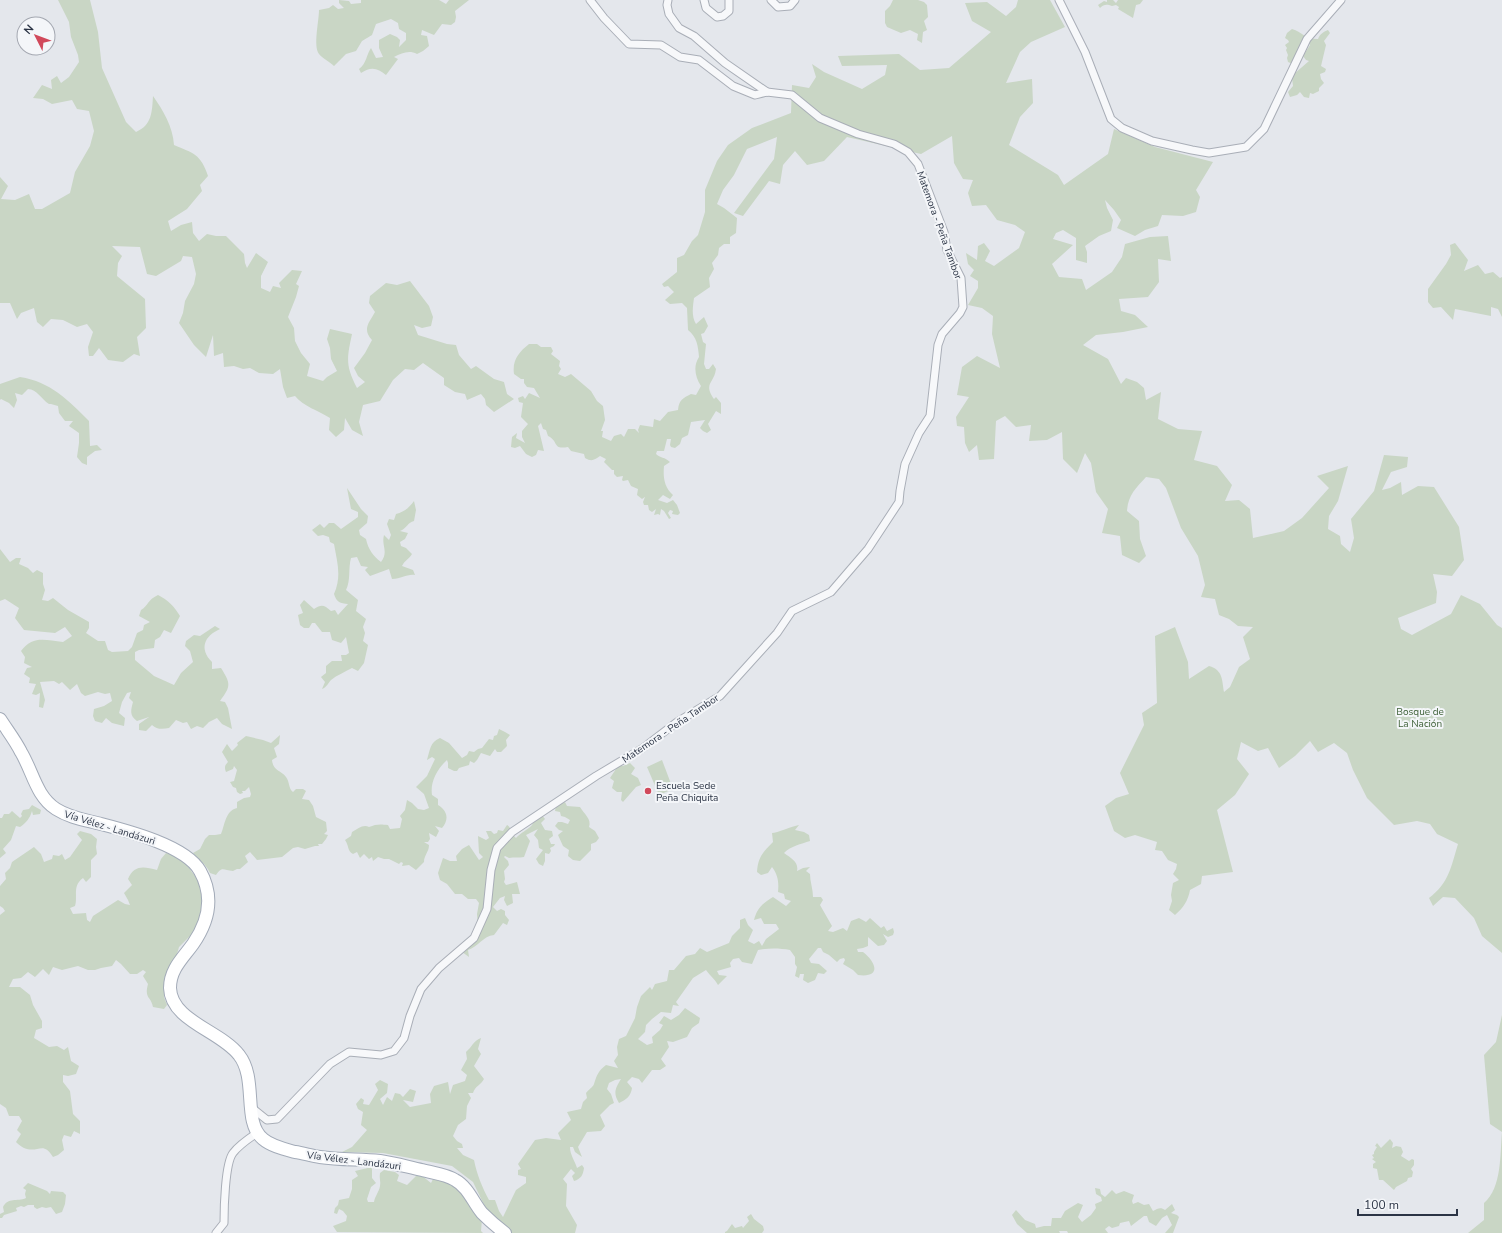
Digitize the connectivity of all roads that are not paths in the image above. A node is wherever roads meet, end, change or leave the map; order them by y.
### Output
1 (590, 0) edge
2 (668, 0) edge
3 (704, 0) edge
4 (729, 0) edge
5 (771, 0) edge
6 (794, 0) edge
7 (1059, 0) edge
8 (1341, 0) edge
9 (767, 92) junction
10 (0, 719) edge
11 (251, 1107) junction
12 (256, 1133) junction
13 (500, 1230) edge
14 (216, 1233) edge

1 - 9 street, Matemora - Peña Tambor
2 - 9 street
3 - 4 street
5 - 6 street
7 - 8 street
9 - 11 street, Matemora - Peña Tambor
10 - 11 main road, Vía Vélez - Landázuri
11 - 12 main road, Vía Vélez - Landázuri
12 - 13 main road, Vía Vélez - Landázuri
12 - 14 street

